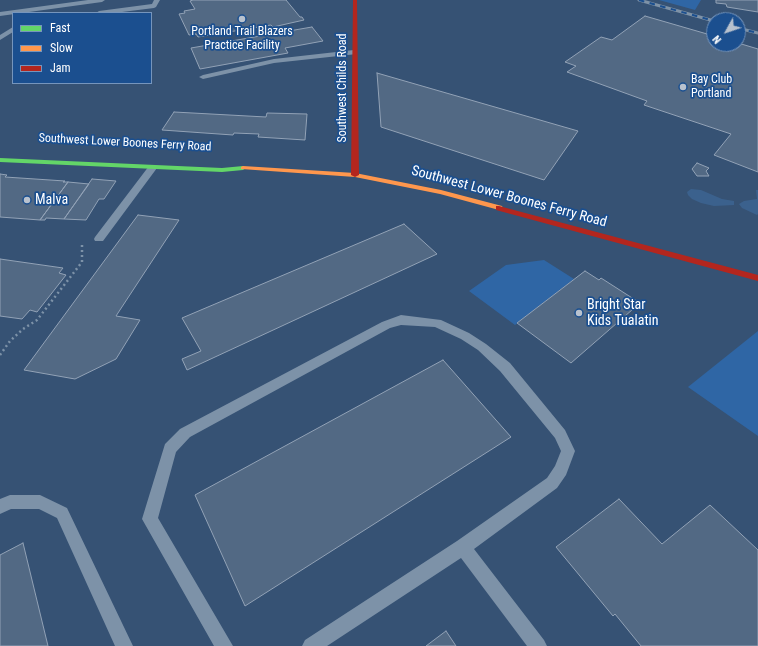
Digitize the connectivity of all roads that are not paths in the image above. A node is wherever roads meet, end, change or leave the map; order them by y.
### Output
1 (102, 0) edge
2 (157, 0) edge
3 (355, 0) edge
4 (12, 12) edge
5 (15, 12) edge
6 (107, 12) edge
7 (0, 14) edge
8 (12, 30) edge
9 (0, 38) edge
10 (354, 52) junction
11 (203, 77) dead end
12 (0, 160) edge
13 (225, 160) dead end
14 (248, 167) junction
15 (152, 168) junction
16 (355, 175) junction
17 (99, 239) dead end
18 (758, 278) edge
19 (0, 507) edge
20 (463, 547) junction
21 (124, 646) edge
22 (224, 646) edge
23 (311, 646) edge
24 (538, 646) edge

1 - 5 lane
2 - 6 lane
3 - 10 main road, Southwest Childs Road
4 - 7 lane
8 - 9 lane
10 - 11 lane
10 - 16 main road, Southwest Childs Road
12 - 15 main road, Southwest Lower Boones Ferry Road
13 - 14 main road, Southwest Lower Boones Ferry Road
14 - 15 main road, Southwest Lower Boones Ferry Road
14 - 16 main road, Southwest Lower Boones Ferry Road
15 - 17 lane
16 - 18 main road, Southwest Lower Boones Ferry Road
19 - 21 lane
20 - 22 lane
20 - 23 lane
20 - 24 lane

